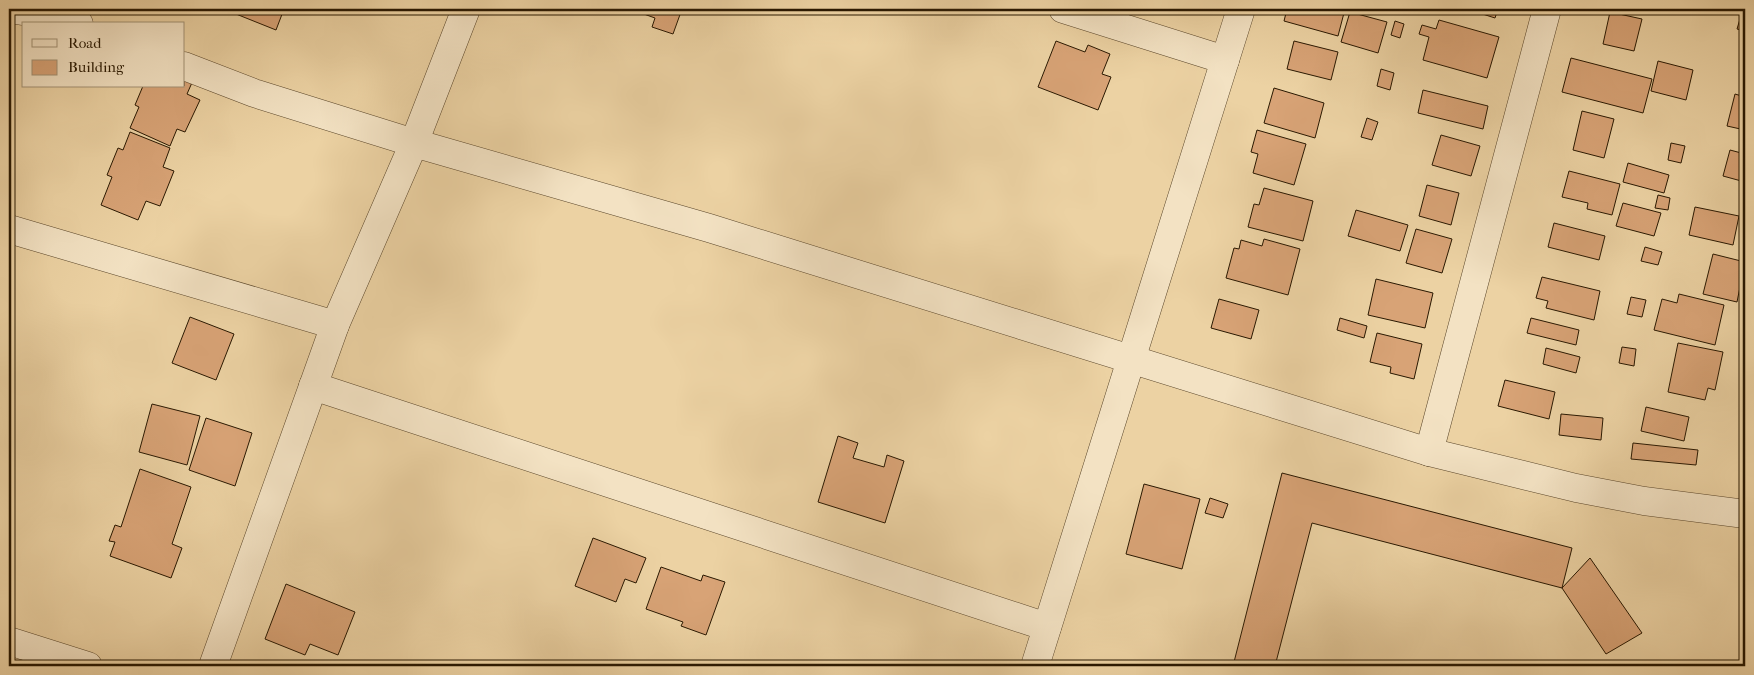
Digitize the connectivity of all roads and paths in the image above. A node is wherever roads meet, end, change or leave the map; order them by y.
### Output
1 (9, 9) edge
2 (466, 9) edge
3 (1063, 9) edge
4 (1240, 9) edge
5 (1547, 9) edge
6 (72, 22) edge
7 (1225, 60) junction
8 (185, 66) edge
9 (414, 143) junction
10 (9, 229) edge
11 (335, 325) junction
12 (1131, 360) junction
13 (313, 386) junction
14 (1430, 452) junction
15 (1745, 514) edge
16 (1047, 627) junction
17 (9, 641) edge
18 (88, 666) edge
19 (213, 666) edge
20 (1035, 666) edge

1 - 6 street
2 - 9 street
3 - 7 street
4 - 7 street
5 - 14 street
7 - 12 street
8 - 9 street
9 - 11 street
9 - 12 street
10 - 11 street
11 - 13 street
12 - 14 street
12 - 16 street
13 - 16 street
13 - 19 street
14 - 15 street
16 - 20 street
17 - 18 street

